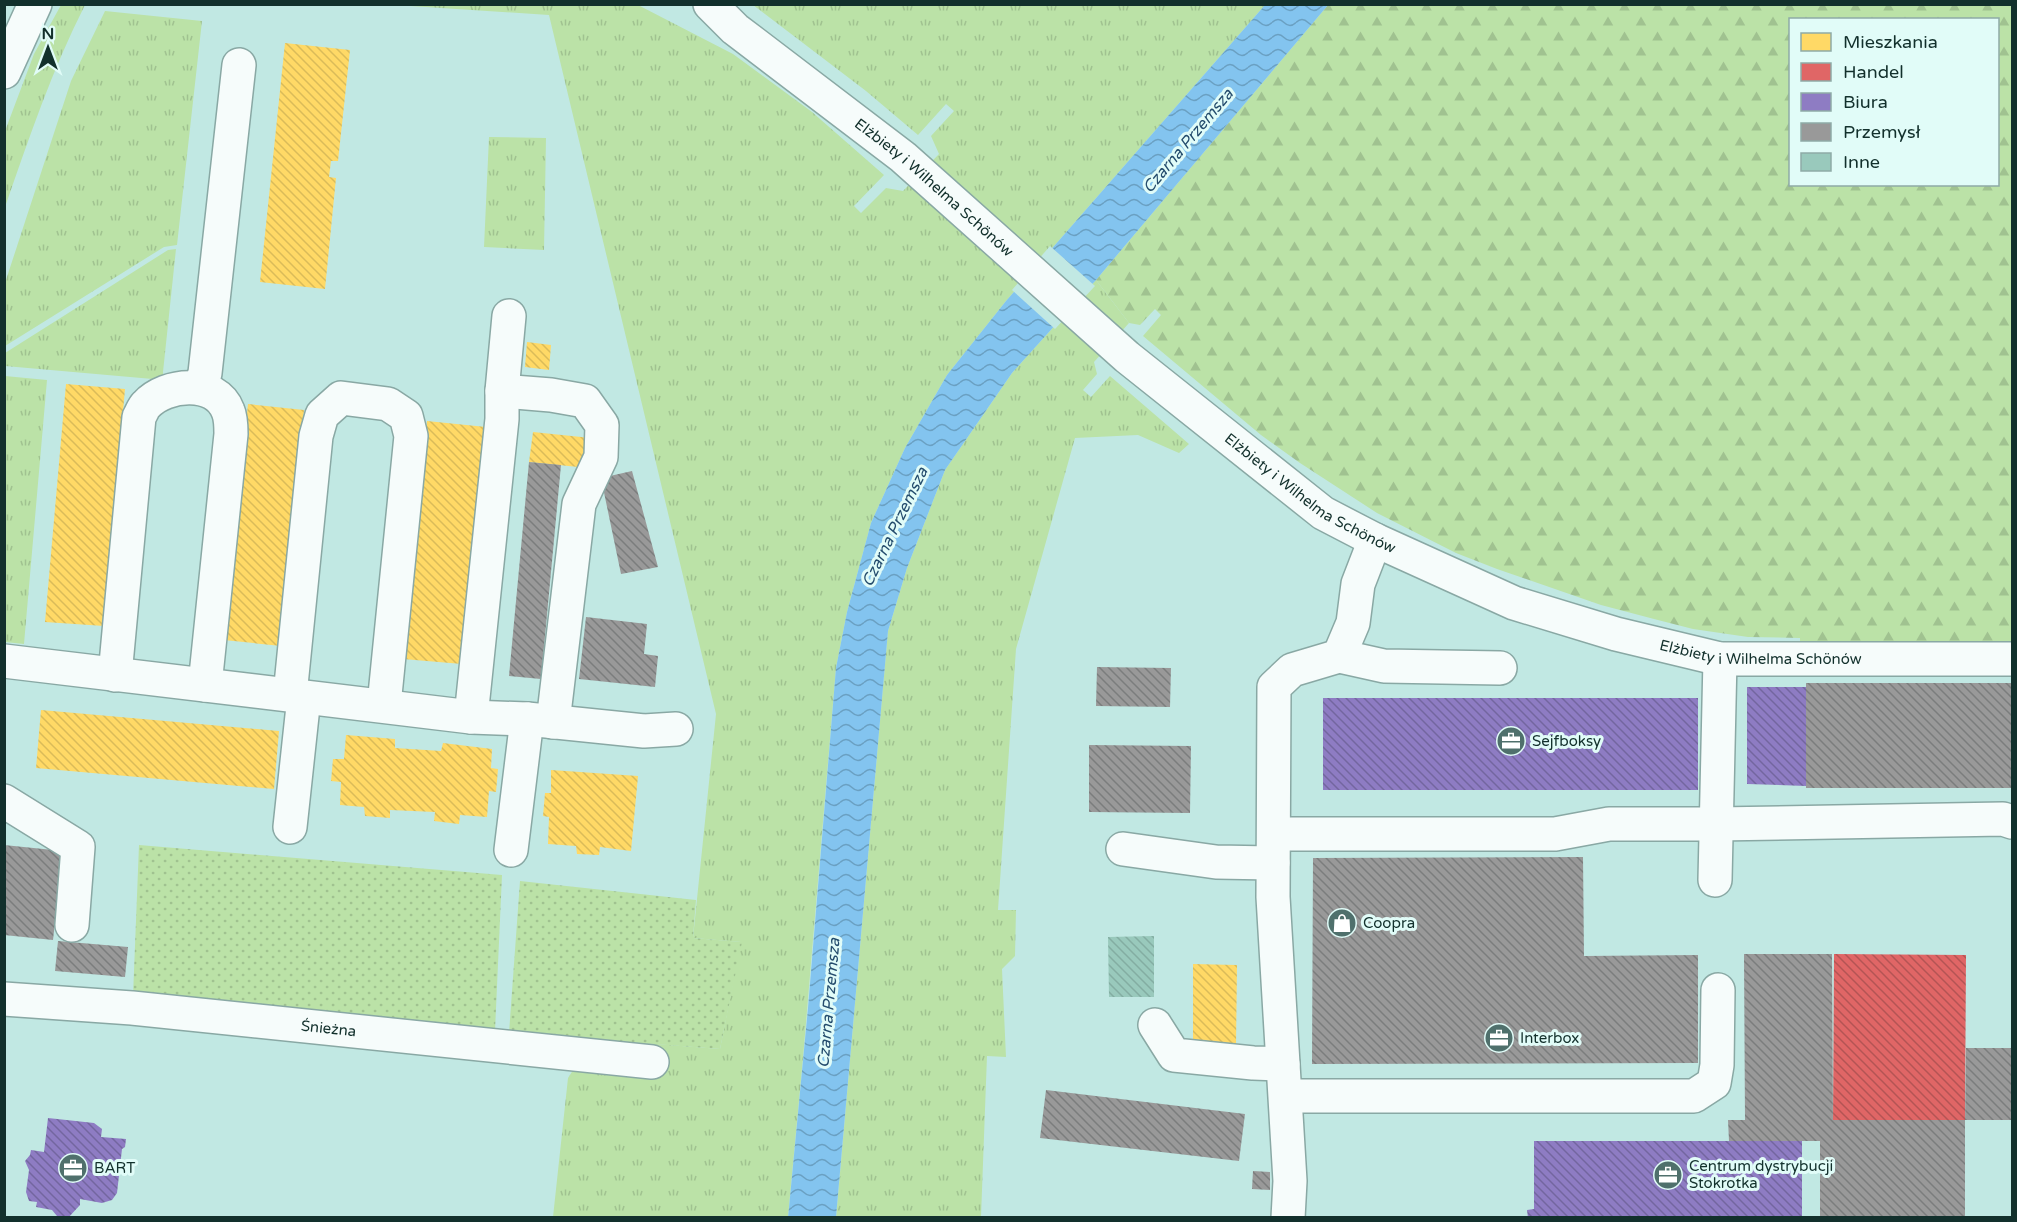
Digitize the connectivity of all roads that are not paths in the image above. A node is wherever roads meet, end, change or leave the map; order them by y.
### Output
1 (35, 4) edge
2 (689, 4) edge
3 (710, 4) edge
4 (735, 29) junction
5 (239, 65) dead end
6 (4, 72) edge
7 (508, 316) dead end
8 (200, 388) junction
9 (502, 391) junction
10 (1375, 540) junction
11 (1339, 656) junction
12 (1720, 658) junction
13 (2013, 658) edge
14 (4, 661) edge
15 (1500, 668) dead end
16 (115, 675) junction
17 (205, 685) junction
18 (297, 696) junction
19 (384, 705) junction
20 (471, 717) junction
21 (540, 721) junction
22 (675, 729) dead end
23 (4, 801) edge
24 (2013, 822) edge
25 (1716, 824) junction
26 (290, 827) dead end
27 (1274, 848) junction
28 (1123, 849) dead end
29 (511, 850) dead end
30 (1715, 879) dead end
31 (72, 925) dead end
32 (1718, 990) dead end
33 (4, 999) edge
34 (1155, 1025) dead end
35 (651, 1062) dead end
36 (1284, 1064) junction
37 (1286, 1096) junction
38 (1288, 1218) edge

1 - 6 street
2 - 4 street, Elżbiety i Wilhelma Schönów
3 - 4 street, Elżbiety i Wilhelma Schönów
4 - 10 street, Elżbiety i Wilhelma Schönów
5 - 8 street
7 - 9 street
8 - 16 street
8 - 17 street
9 - 20 street
9 - 21 street
10 - 11 street
10 - 12 street, Elżbiety i Wilhelma Schönów
11 - 15 street
11 - 27 street
12 - 13 street, Elżbiety i Wilhelma Schönów
12 - 25 street
14 - 16 street
16 - 17 street
17 - 18 street
18 - 19 street
18 - 19 street
18 - 26 street
19 - 20 street
20 - 21 street
21 - 22 street
21 - 29 street
23 - 31 street
24 - 25 street
25 - 27 street
25 - 30 street
27 - 28 street
27 - 36 street
32 - 37 street
33 - 35 street, Śnieżna
34 - 36 street
36 - 37 street
37 - 38 street

